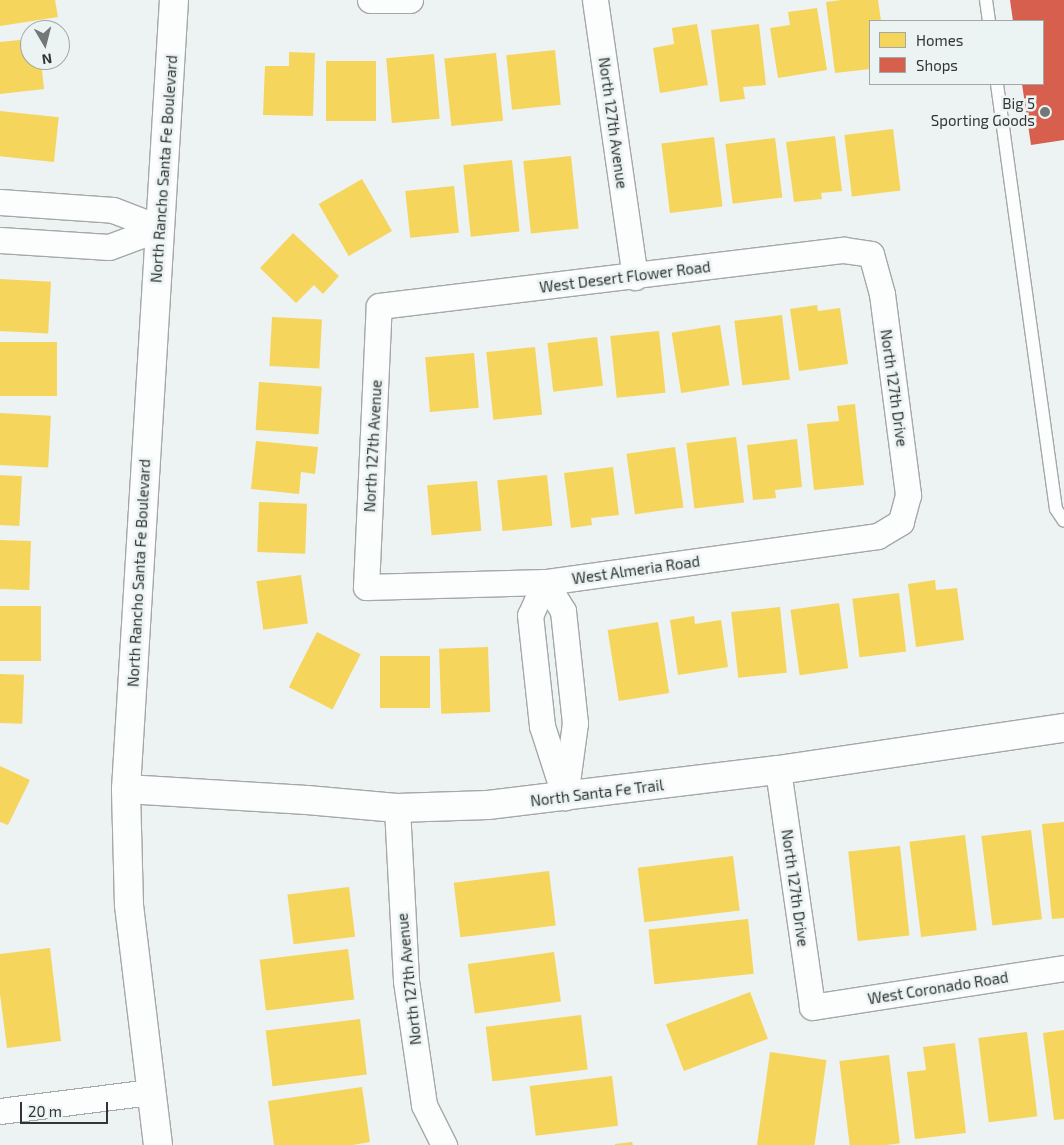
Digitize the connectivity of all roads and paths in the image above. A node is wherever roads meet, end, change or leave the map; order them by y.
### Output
1 (174, 0) edge
2 (370, 0) edge
3 (403, 0) edge
4 (595, 0) edge
5 (986, 0) edge
6 (989, 20) edge
7 (998, 85) edge
8 (0, 202) edge
9 (160, 228) junction
10 (0, 240) edge
11 (871, 254) joint
12 (635, 276) junction
13 (379, 306) joint
14 (1064, 521) edge
15 (901, 522) joint
16 (545, 582) junction
17 (366, 587) joint
18 (1064, 728) edge
19 (778, 770) junction
20 (126, 789) junction
21 (565, 797) junction
22 (397, 808) junction
23 (1064, 968) edge
24 (812, 1007) joint
25 (150, 1092) junction
26 (0, 1111) edge
27 (158, 1145) edge
28 (444, 1145) edge

1 - 9 street, North Rancho Santa Fe Boulevard
2 - 3 street
4 - 12 street, North 127th Avenue
5 - 6 lane
7 - 14 lane
8 - 9 street
9 - 10 street
9 - 20 street, North Rancho Santa Fe Boulevard
11 - 12 street, West Desert Flower Road
11 - 15 street, North 127th Drive
12 - 13 street, West Desert Flower Road
13 - 17 street, North 127th Avenue
15 - 16 street, West Almeria Road
16 - 17 street, West Almeria Road
16 - 21 street
16 - 21 street
18 - 19 street, North Santa Fe Trail
19 - 21 street, North Santa Fe Trail
19 - 24 street, North 127th Drive
20 - 22 street, North Santa Fe Trail
20 - 25 street, North Rancho Santa Fe Boulevard
21 - 22 street, North Santa Fe Trail
22 - 28 street, North 127th Avenue
23 - 24 street, West Coronado Road
25 - 26 street
25 - 27 street, North Rancho Santa Fe Boulevard

